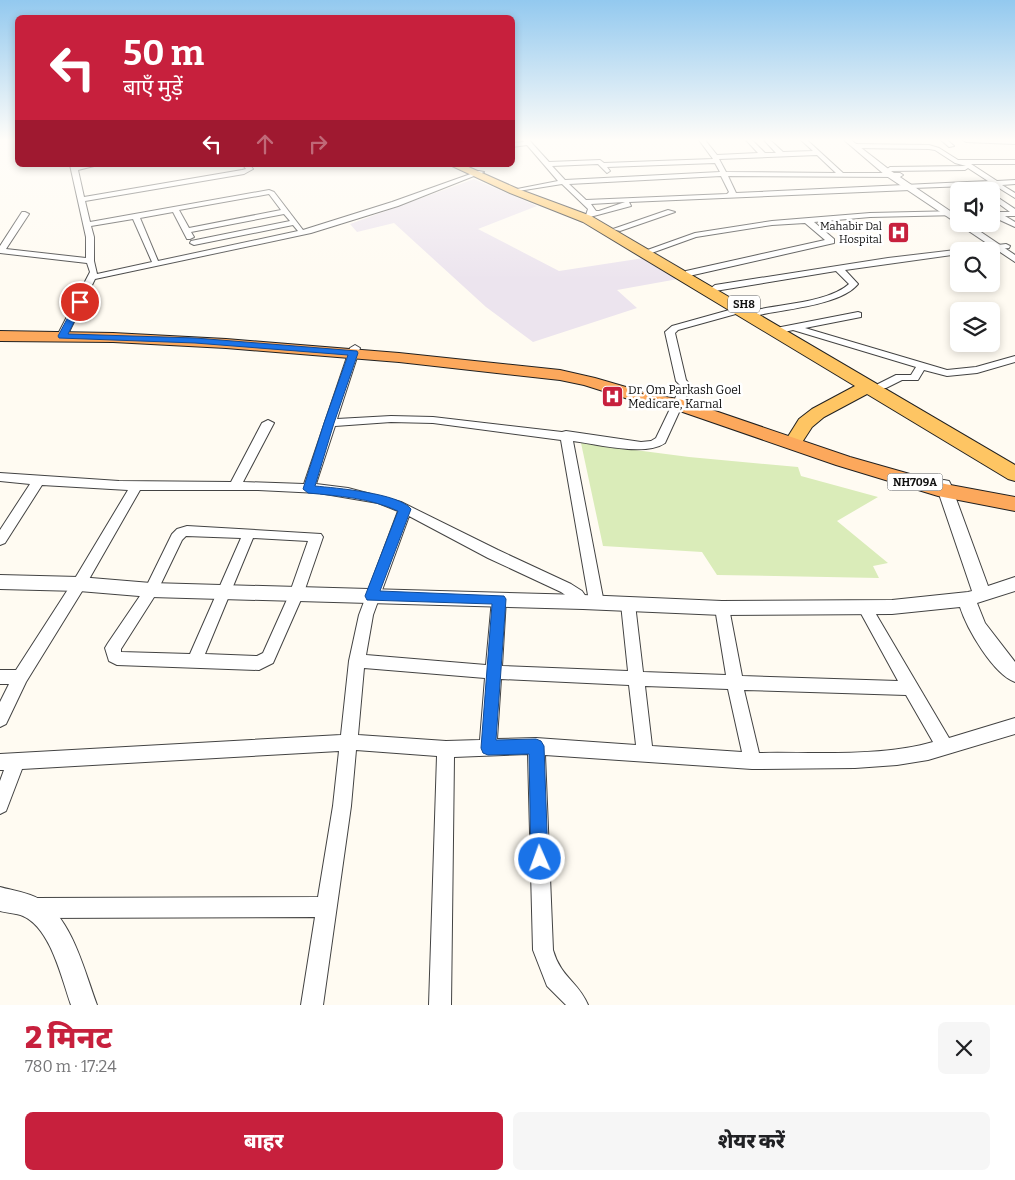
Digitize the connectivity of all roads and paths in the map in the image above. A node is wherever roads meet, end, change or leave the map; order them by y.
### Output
1 (79, 187) edge
2 (158, 187) edge
3 (431, 187) edge
4 (511, 187) edge
5 (536, 187) edge
6 (567, 187) edge
7 (730, 187) edge
8 (911, 187) joint
9 (1002, 187) edge
10 (519, 190) junction
11 (730, 195) junction
12 (1015, 196) edge
13 (636, 199) junction
14 (82, 200) junction
15 (675, 201) dead end
16 (1000, 202) edge
17 (174, 209) junction
18 (588, 210) junction
19 (286, 211) junction
20 (950, 211) edge
21 (671, 212) dead end
22 (1015, 213) edge
23 (26, 214) dead end
24 (1000, 214) edge
25 (950, 215) edge
26 (136, 216) junction
27 (1000, 217) edge
28 (807, 220) junction
29 (294, 222) junction
30 (87, 226) junction
31 (1015, 226) edge
32 (315, 228) junction
33 (186, 230) junction
34 (300, 230) junction
35 (977, 232) edge
36 (982, 232) edge
37 (623, 236) junction
38 (196, 247) junction
39 (1002, 247) junction
40 (1, 251) edge
41 (647, 252) junction
42 (950, 252) edge
43 (1015, 252) edge
44 (1015, 259) edge
45 (154, 260) junction
46 (90, 261) junction
47 (671, 266) junction
48 (838, 268) junction
49 (689, 273) junction
50 (93, 275) junction
51 (714, 288) junction
52 (740, 310) junction
53 (759, 312) junction
54 (858, 315) dead end
55 (787, 330) junction
56 (0, 331) edge
57 (64, 334) junction
58 (0, 336) edge
59 (354, 351) junction
60 (1015, 359) edge
61 (921, 367) junction
62 (875, 386) junction
63 (677, 404) junction
64 (913, 409) junction
65 (268, 423) dead end
66 (329, 423) junction
67 (566, 435) junction
68 (794, 443) junction
69 (1015, 465) edge
70 (1015, 474) edge
71 (0, 477) edge
72 (39, 480) junction
73 (136, 486) junction
74 (235, 486) junction
75 (945, 488) junction
76 (308, 489) junction
77 (1015, 498) edge
78 (1015, 504) edge
79 (405, 509) junction
80 (249, 532) junction
81 (0, 540) edge
82 (0, 582) edge
83 (79, 584) junction
84 (1015, 584) edge
85 (151, 590) junction
86 (225, 592) junction
87 (296, 595) junction
88 (372, 596) junction
89 (975, 596) junction
90 (499, 599) junction
91 (590, 602) junction
92 (628, 604) junction
93 (722, 608) junction
94 (864, 608) junction
95 (195, 660) junction
96 (357, 661) junction
97 (494, 672) junction
98 (1015, 674) edge
99 (0, 677) edge
100 (20, 677) junction
101 (636, 678) junction
102 (735, 683) junction
103 (910, 688) junction
104 (0, 719) edge
105 (1015, 726) edge
106 (349, 742) junction
107 (536, 746) junction
108 (944, 746) junction
109 (488, 748) junction
110 (446, 749) junction
111 (645, 754) junction
112 (752, 760) junction
113 (8, 762) edge
114 (1, 799) edge
115 (0, 899) edge
116 (326, 907) junction
117 (33, 908) junction
118 (84, 1005) edge
119 (312, 1005) edge
120 (440, 1005) edge
121 (577, 1005) edge

1 - 14 street
2 - 14 street
3 - 32 street
4 - 10 main road, SH8
5 - 10 street
6 - 18 street
7 - 11 street
8 - 11 street
8 - 20 street
9 - 12 street
10 - 18 main road, SH8
10 - 37 main road, SH8
11 - 13 street
13 - 15 street
13 - 18 street
13 - 18 street
14 - 30 street
16 - 22 street
17 - 19 street
17 - 26 street
17 - 33 street
18 - 37 main road, SH8
19 - 29 street
19 - 33 street
21 - 37 street
22 - 24 street
23 - 40 street
25 - 28 street
26 - 30 street
26 - 45 street
27 - 31 street
28 - 41 street
28 - 49 street
29 - 34 street
29 - 38 street
30 - 46 street
32 - 34 street
32 - 50 street
33 - 38 street
34 - 38 street
35 - 39 street
36 - 39 street
37 - 41 main road, SH8
38 - 45 street
39 - 43 street
39 - 44 street
40 - 46 street
41 - 47 main road, SH8
42 - 48 street
45 - 50 street
46 - 50 street
47 - 49 main road, SH8
47 - 52 main road, SH8
48 - 51 street
48 - 53 street
49 - 51 main road, SH8
50 - 57 street
51 - 53 main road, SH8
52 - 55 main road, SH8
52 - 63 street
53 - 55 main road, SH8
54 - 55 street
55 - 61 street
55 - 62 main road, SH8
56 - 57 highway, NH709A
57 - 58 highway, NH709A
57 - 59 highway, NH709A
59 - 63 highway, NH709A
59 - 66 street
60 - 61 street
61 - 62 street
62 - 64 main road, SH8
62 - 68 main road
63 - 67 street
63 - 68 highway, NH709A
64 - 69 main road, SH8
64 - 70 main road, SH8
65 - 74 street
66 - 67 street
66 - 76 street
67 - 91 street
68 - 75 highway, NH709A
71 - 72 street
72 - 73 street
72 - 81 street
73 - 74 street
73 - 83 street
74 - 76 street
75 - 77 highway, NH709A
75 - 78 highway, NH709A
75 - 89 street
76 - 79 street
79 - 88 street
79 - 91 street
80 - 85 street
80 - 86 street
80 - 87 street
82 - 83 street
83 - 85 street
83 - 100 street
84 - 89 street
85 - 86 street
85 - 95 street
86 - 87 street
86 - 95 street
87 - 88 street
87 - 95 street
88 - 90 street
88 - 96 street
89 - 94 street
89 - 98 street
90 - 91 street
90 - 97 street
91 - 92 street
92 - 93 street
92 - 101 street
93 - 94 street
93 - 102 street
94 - 103 street
96 - 97 street
96 - 106 street
97 - 101 street
97 - 109 street
99 - 100 street
100 - 104 street
101 - 102 street
101 - 111 street
102 - 103 street
102 - 112 street
103 - 108 street
105 - 108 street
106 - 110 street
106 - 113 street
106 - 116 street
107 - 109 street
107 - 111 street
107 - 121 street
108 - 112 street
109 - 110 street
110 - 120 street
111 - 112 street
113 - 114 street
115 - 117 street
116 - 117 street
116 - 119 street
117 - 118 street

